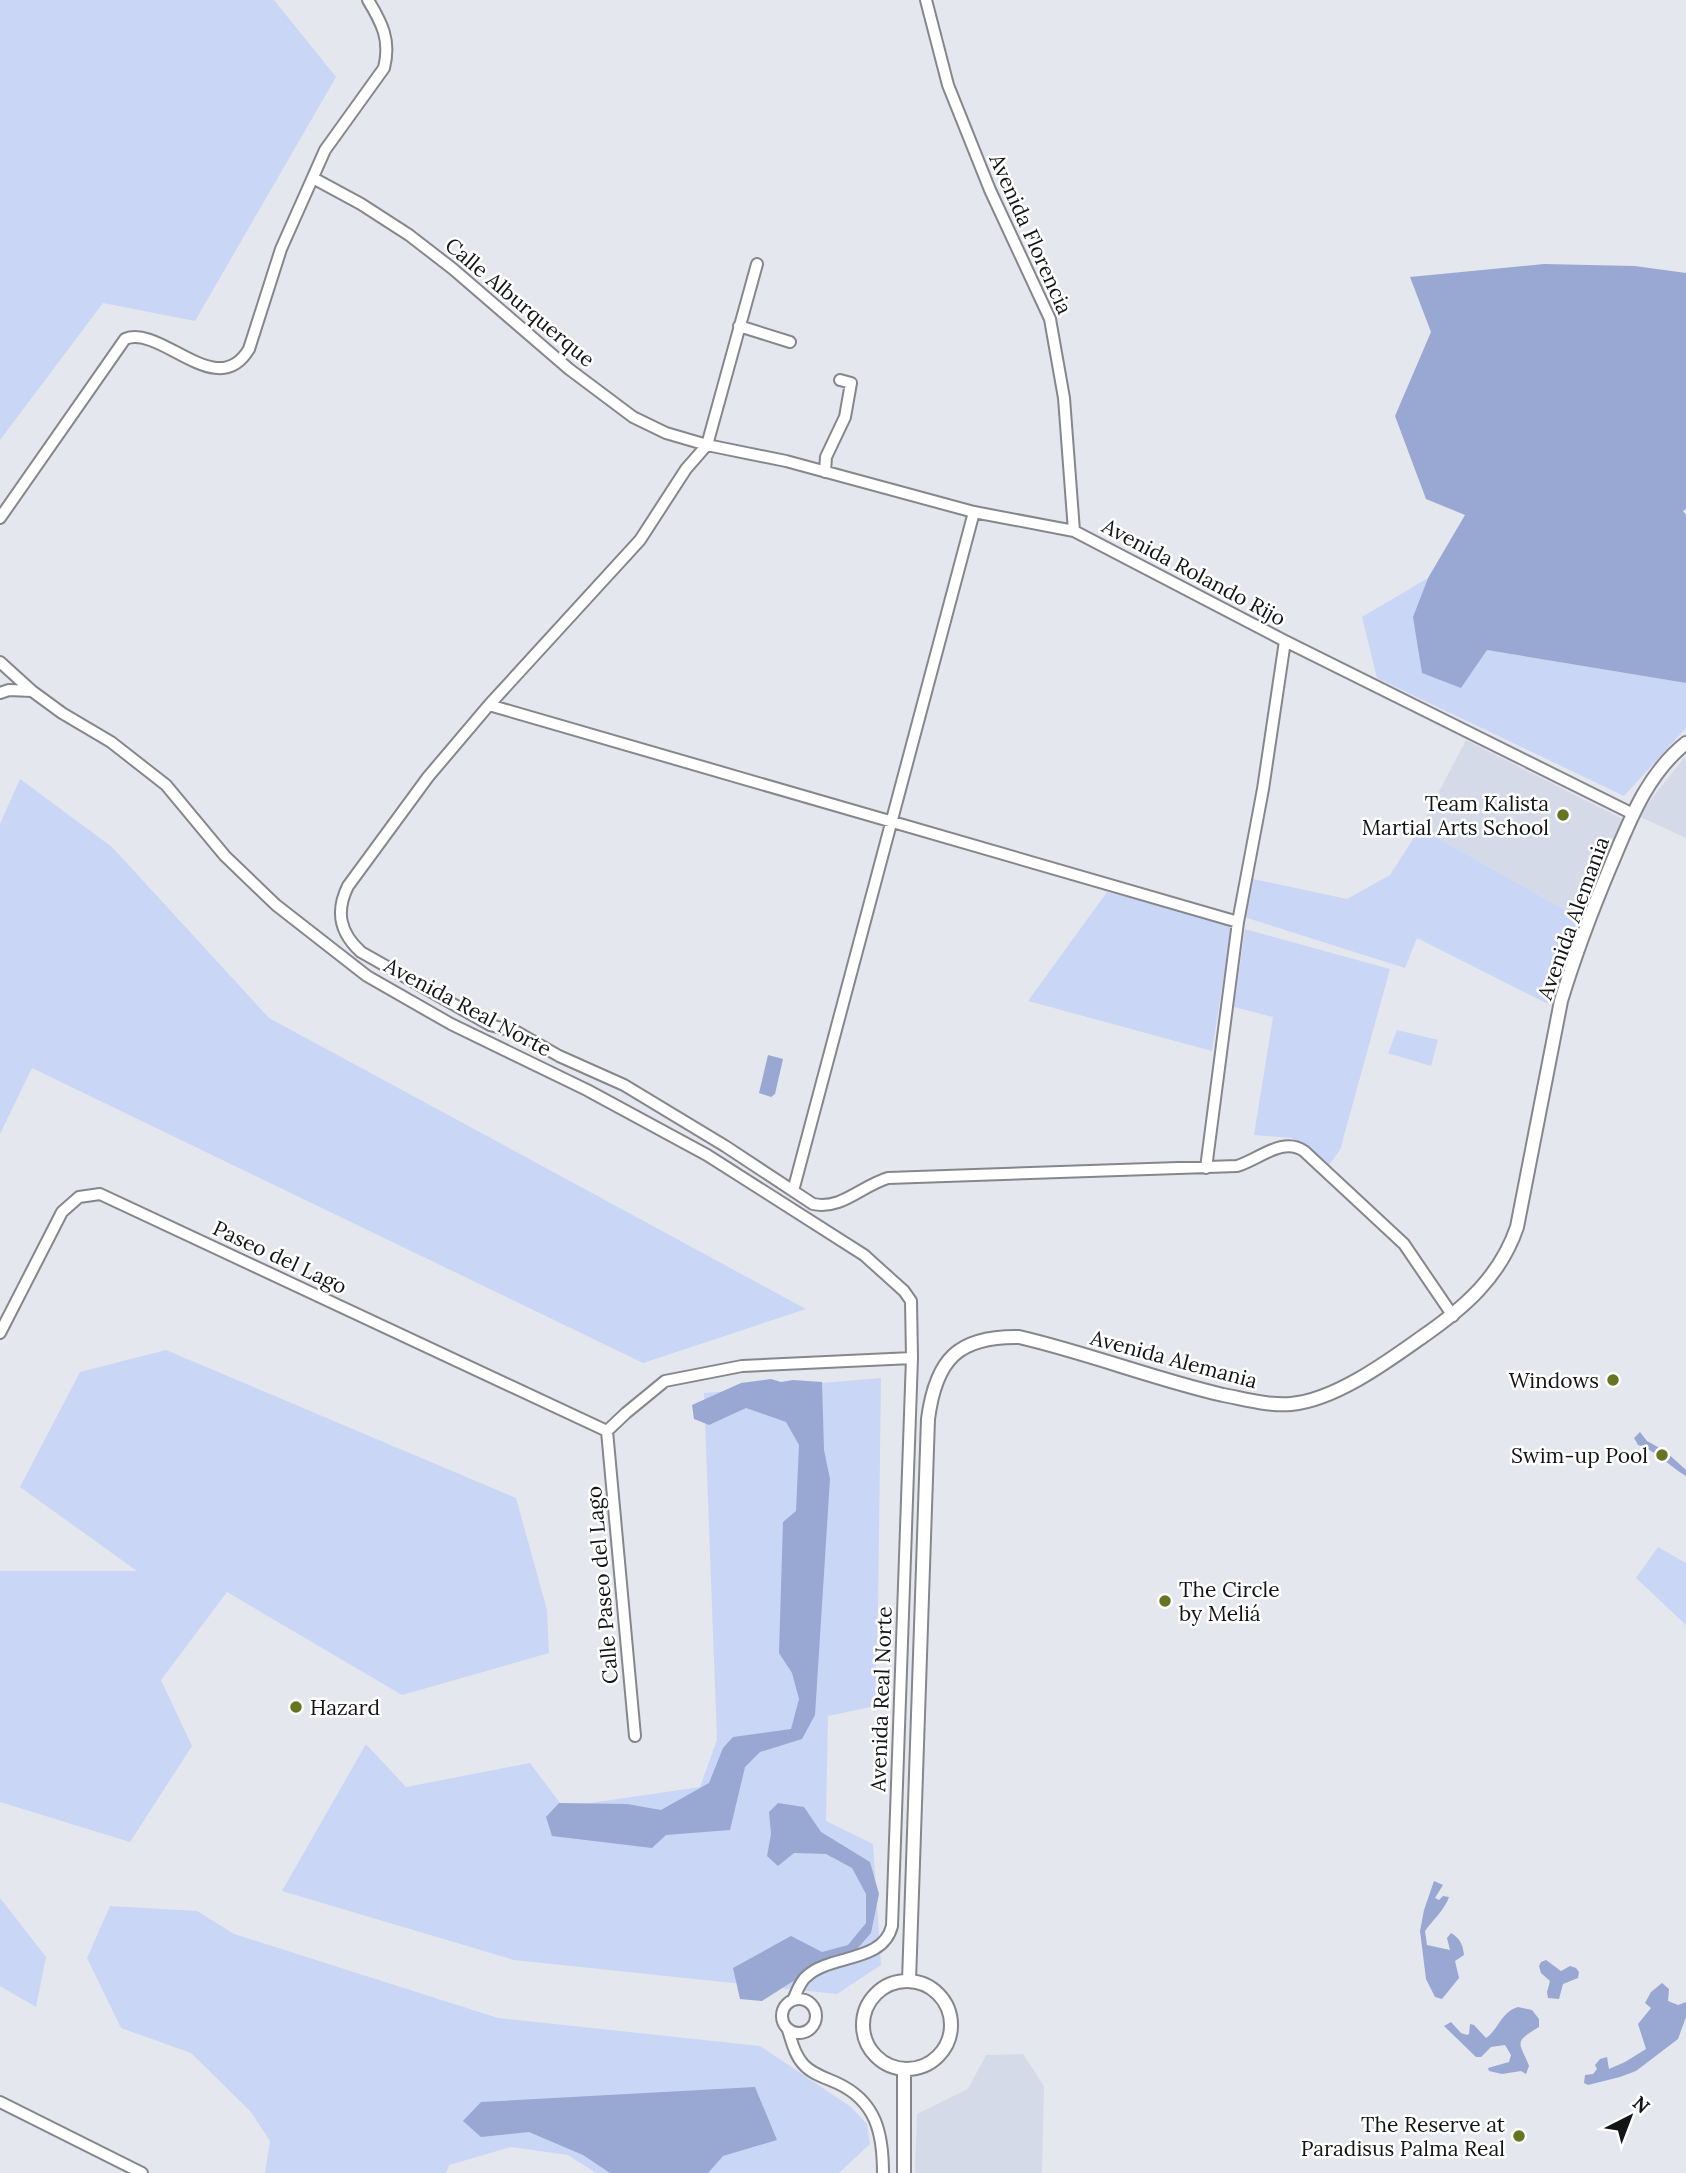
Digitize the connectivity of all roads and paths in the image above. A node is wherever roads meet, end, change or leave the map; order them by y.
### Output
1 (368, 0) edge
2 (926, 0) edge
3 (313, 178) junction
4 (757, 264) dead end
5 (740, 326) junction
6 (790, 342) dead end
7 (840, 380) dead end
8 (707, 446) junction
9 (825, 472) junction
10 (974, 512) junction
11 (0, 518) edge
12 (1074, 531) junction
13 (1285, 641) junction
14 (0, 662) edge
15 (32, 691) junction
16 (0, 693) edge
17 (489, 705) junction
18 (1686, 743) edge
19 (1633, 814) junction
20 (890, 822) junction
21 (1238, 922) junction
22 (1206, 1168) junction
23 (793, 1191) junction
24 (1453, 1316) junction
25 (0, 1333) edge
26 (912, 1358) junction
27 (607, 1431) junction
28 (635, 1736) dead end
29 (909, 1981) junction
30 (800, 1986) junction
31 (793, 2000) junction
32 (807, 2001) junction
33 (788, 2030) junction
34 (803, 2033) junction
35 (795, 2050) junction
36 (904, 2069) junction
37 (0, 2102) edge
38 (142, 2173) edge
39 (883, 2173) edge
40 (904, 2173) edge

1 - 3 street
2 - 12 street, Avenida Florencia
3 - 8 street, Calle Alburquerque
3 - 11 street
4 - 5 street
5 - 6 street
5 - 8 street
7 - 9 street
8 - 9 street, Avenida Rolando Rijo
8 - 17 street
9 - 10 street, Avenida Rolando Rijo
10 - 12 street, Avenida Rolando Rijo
10 - 20 street
12 - 13 street, Avenida Rolando Rijo
13 - 19 street, Avenida Rolando Rijo
13 - 21 street
14 - 15 street, Avenida Real Norte
15 - 16 street
15 - 26 street, Avenida Real Norte
17 - 20 street
17 - 23 street
18 - 19 street, Avenida Alemania
19 - 24 street, Avenida Alemania
20 - 21 street
20 - 23 street
21 - 22 street
22 - 23 street
22 - 24 street
24 - 29 street, Avenida Alemania
25 - 27 street, Paseo del Lago
26 - 27 street
26 - 30 street, Avenida Real Norte
27 - 28 street, Calle Paseo del Lago
29 - 36 street
29 - 36 street
30 - 31 street, Avenida Real Norte
30 - 32 street
31 - 32 street
31 - 33 street
32 - 34 street
33 - 34 street
33 - 35 street
34 - 35 street
35 - 39 street
36 - 40 street
37 - 38 street

